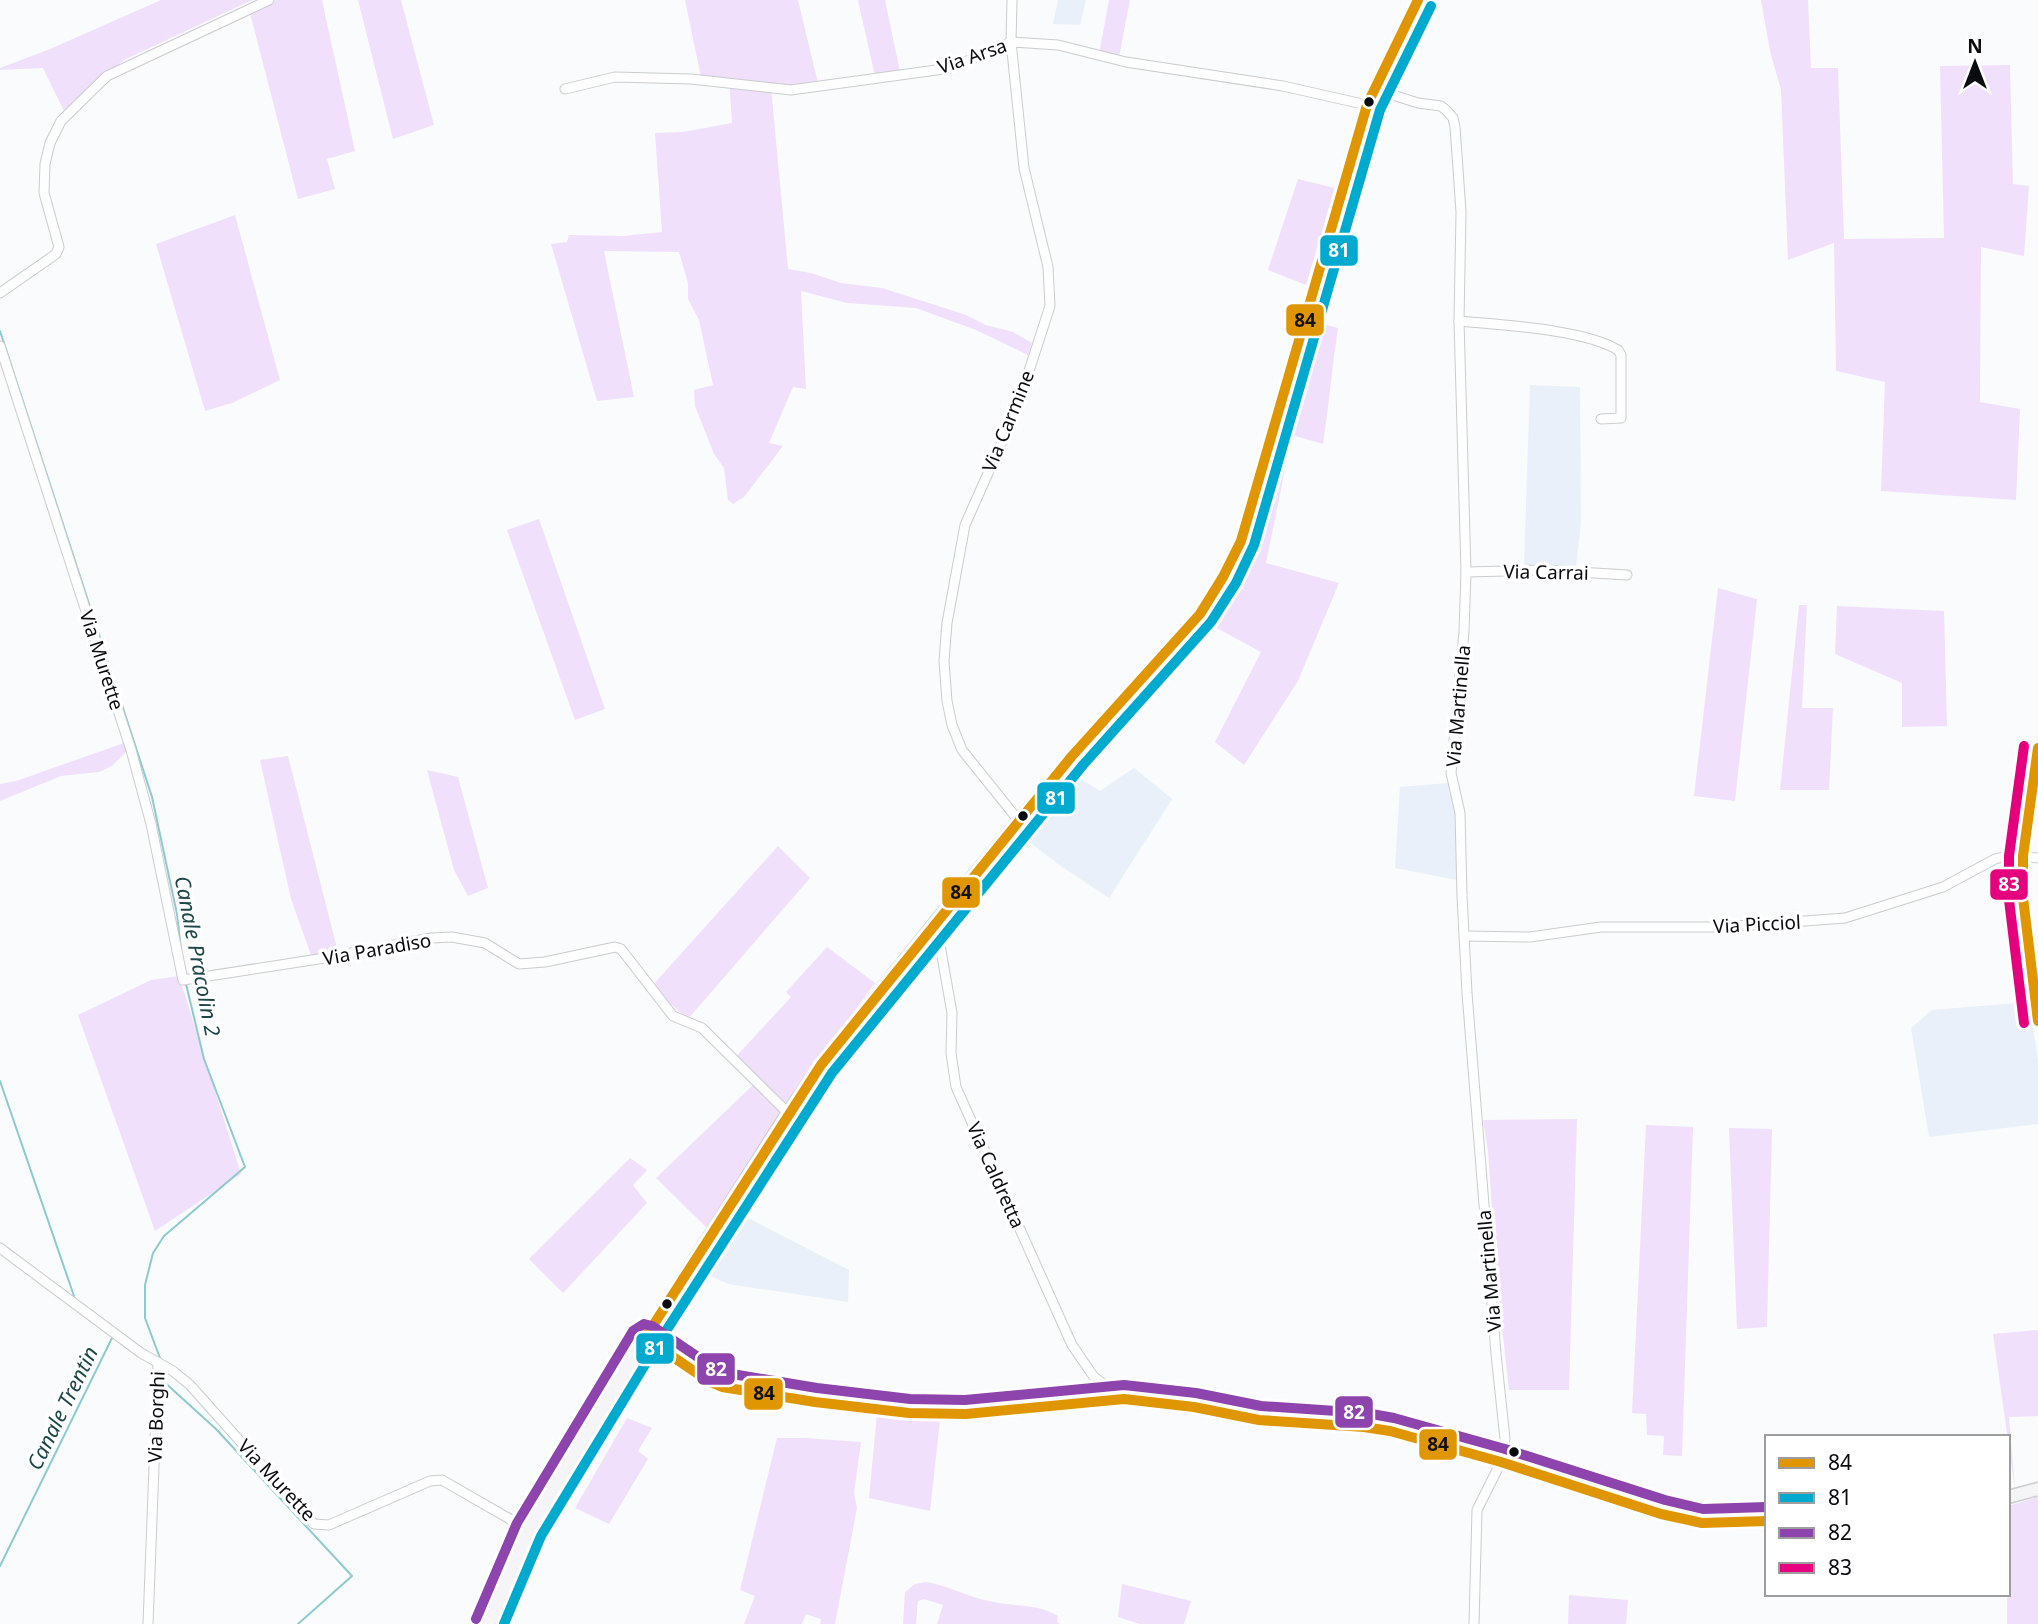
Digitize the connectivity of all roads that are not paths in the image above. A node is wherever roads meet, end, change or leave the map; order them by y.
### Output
1 (269, 0) edge
2 (1012, 0) edge
3 (1418, 0) edge
4 (1012, 42) junction
5 (565, 89) dead end
6 (1374, 89) junction
7 (1367, 105) junction
8 (0, 293) edge
9 (1460, 321) junction
10 (0, 346) edge
11 (1601, 419) dead end
12 (1466, 572) junction
13 (1627, 575) dead end
14 (2038, 748) edge
15 (1019, 821) junction
16 (2023, 856) junction
17 (2038, 858) edge
18 (933, 923) junction
19 (1465, 936) junction
20 (183, 980) joint
21 (2038, 1020) edge
22 (788, 1113) junction
23 (0, 1248) edge
24 (645, 1338) junction
25 (159, 1362) junction
26 (1124, 1399) junction
27 (1502, 1462) junction
28 (2038, 1489) edge
29 (2010, 1496) edge
30 (1765, 1521) edge
31 (530, 1530) junction
32 (148, 1624) edge
33 (489, 1624) edge
34 (1474, 1624) edge

1 - 8 street
2 - 4 street, Via Carmine
3 - 6 main road
4 - 5 street, Via Arsa
4 - 7 street, Via Arsa
4 - 15 street, Via Carmine
6 - 7 main road
6 - 9 street, Via Martinella
7 - 15 main road
9 - 11 street
9 - 12 street, Via Martinella
10 - 20 street, Via Murette
12 - 13 street, Via Carrai
12 - 19 street, Via Martinella
14 - 16 main road
15 - 18 main road
16 - 17 street, Via Picciol
16 - 19 street, Via Picciol
16 - 21 main road
18 - 22 main road
18 - 26 street, Via Caldretta
19 - 27 street, Via Martinella
20 - 22 street, Via Paradiso
22 - 24 main road
23 - 25 street, Via Borghi
24 - 26 main road
24 - 31 main road
25 - 31 street, Via Murette
25 - 32 street, Via Borghi
26 - 27 main road
27 - 30 main road
27 - 34 street
28 - 29 main road
31 - 33 main road

